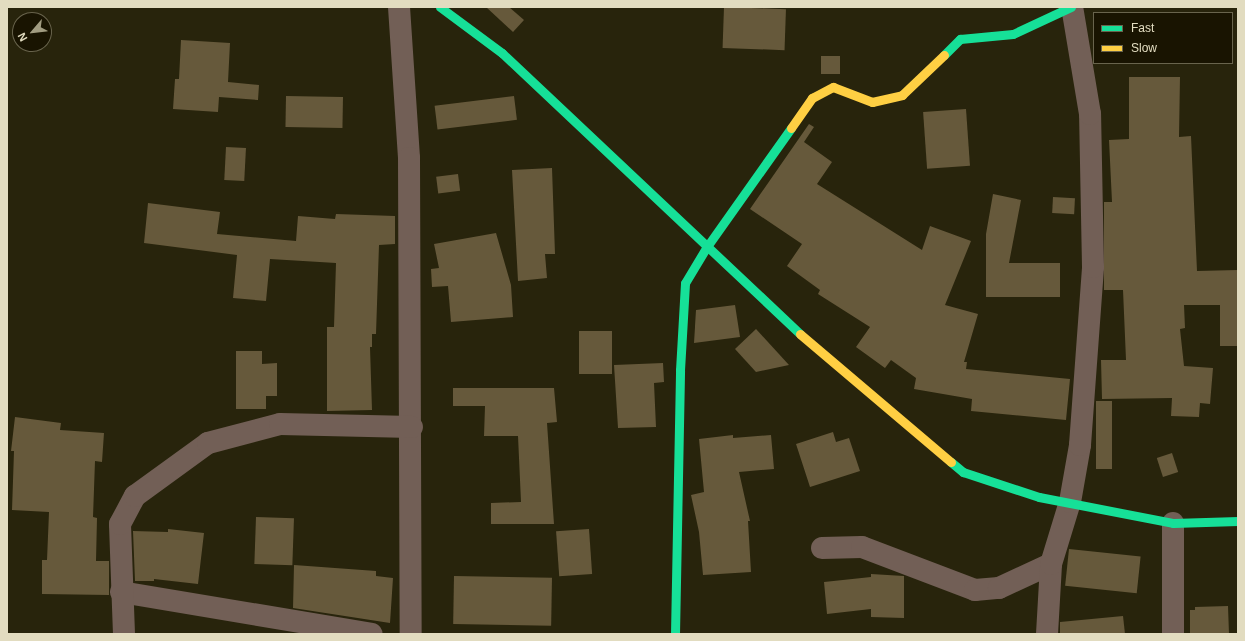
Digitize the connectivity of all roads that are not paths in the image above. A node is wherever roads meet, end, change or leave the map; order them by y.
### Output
1 (399, 7) edge
2 (440, 7) edge
3 (1072, 7) edge
4 (706, 248) junction
5 (412, 427) junction
6 (1070, 502) junction
7 (1236, 518) edge
8 (1173, 523) junction
9 (822, 548) dead end
10 (1051, 564) junction
11 (121, 592) junction
12 (124, 634) edge
13 (372, 634) edge
14 (411, 634) edge
15 (675, 634) edge
16 (1048, 634) edge
17 (1173, 634) edge

1 - 5 street
2 - 4 street
3 - 4 street
3 - 6 street
4 - 6 street
4 - 15 street
5 - 11 street
5 - 14 street
6 - 8 street
6 - 10 street
7 - 8 street
8 - 17 street
9 - 10 street
10 - 16 street
11 - 12 street
11 - 13 street

